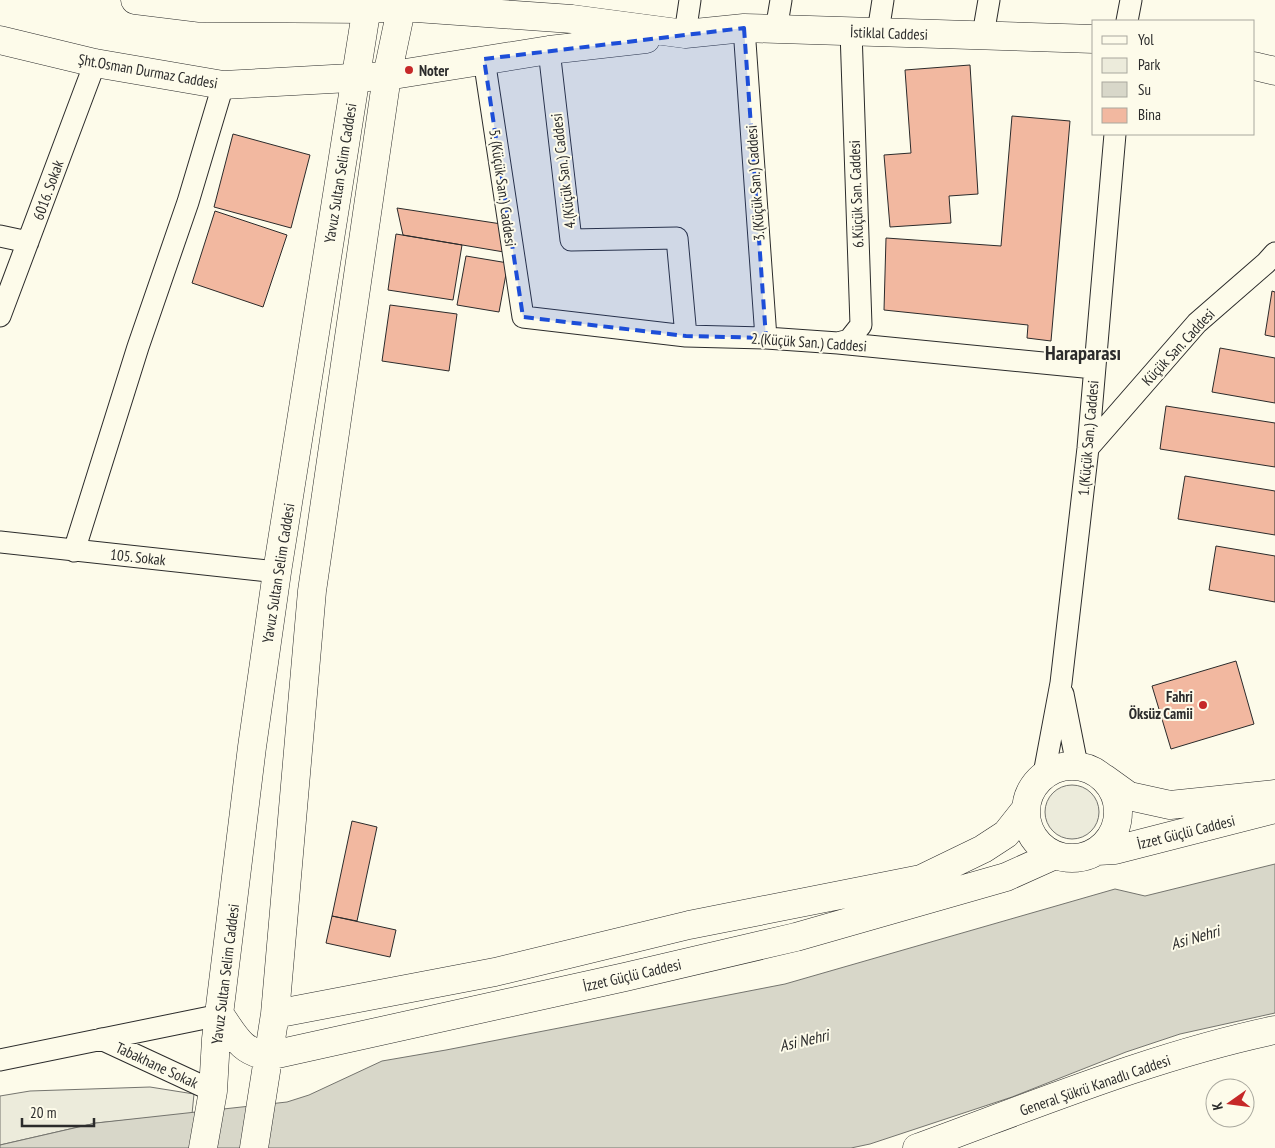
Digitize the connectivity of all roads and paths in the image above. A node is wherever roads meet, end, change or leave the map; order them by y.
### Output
1 (134, 0) edge
2 (690, 0) edge
3 (781, 0) edge
4 (883, 0) edge
5 (989, 0) edge
6 (1131, 0) edge
7 (402, 3) edge
8 (534, 3) edge
9 (201, 4) edge
10 (367, 4) edge
11 (572, 19) junction
12 (1127, 20) edge
13 (744, 28) junction
14 (776, 30) junction
15 (851, 31) junction
16 (878, 32) junction
17 (685, 34) junction
18 (983, 35) junction
19 (0, 40) edge
20 (1092, 40) edge
21 (549, 50) junction
22 (484, 60) junction
23 (95, 63) junction
24 (1255, 66) edge
25 (1275, 71) edge
26 (387, 76) junction
27 (355, 78) junction
28 (223, 85) junction
29 (1115, 135) edge
30 (0, 236) edge
31 (28, 242) junction
32 (1275, 253) edge
33 (0, 316) edge
34 (523, 317) joint
35 (686, 336) junction
36 (766, 338) junction
37 (838, 343) junction
38 (1094, 368) junction
39 (1088, 448) junction
40 (0, 542) edge
41 (74, 551) junction
42 (277, 572) junction
43 (1061, 683) junction
44 (1089, 770) junction
45 (1044, 774) junction
46 (1275, 794) edge
47 (1025, 810) junction
48 (1275, 810) edge
49 (1097, 851) junction
50 (1055, 855) junction
51 (274, 1014) junction
52 (220, 1015) junction
53 (1275, 1030) edge
54 (101, 1039) junction
55 (268, 1056) junction
56 (0, 1060) edge
57 (212, 1097) junction
58 (203, 1148) edge
59 (254, 1148) edge
60 (917, 1148) edge

1 - 9 main road
2 - 17 street
3 - 14 street
4 - 16 street
5 - 18 street
6 - 12 street
7 - 10 main road
7 - 11 main road, İstiklal Caddesi
7 - 26 main road
8 - 11 main road, İstiklal Caddesi
9 - 10 main road
10 - 27 main road, Yavuz Sultan Selim Caddesi
11 - 17 main road, İstiklal Caddesi
13 - 14 main road, İstiklal Caddesi
13 - 17 main road, İstiklal Caddesi
13 - 36 street, 3.(Küçük San.) Caddesi
14 - 15 main road, İstiklal Caddesi
15 - 16 main road, İstiklal Caddesi
15 - 37 street, 6.Küçük San. Caddesi
16 - 18 main road, İstiklal Caddesi
17 - 21 main road, İstiklal Caddesi
18 - 20 main road, İstiklal Caddesi
19 - 23 main road, Şht.Osman Durmaz Caddesi
21 - 22 main road, İstiklal Caddesi
21 - 35 street, 4.(Küçük San.) Caddesi
22 - 26 main road, İstiklal Caddesi
22 - 34 street, 5. (Küçük San.) Caddesi
23 - 28 main road, Şht.Osman Durmaz Caddesi
23 - 31 street, 6016. Sokak
24 - 25 main road
26 - 27 main road, Şht.Osman Durmaz Caddesi
26 - 51 main road
27 - 28 main road, Şht.Osman Durmaz Caddesi
27 - 42 main road, Yavuz Sultan Selim Caddesi
28 - 41 street
29 - 38 street, 1.(Küçük San.) Caddesi
30 - 31 street
31 - 33 street, 6016. Sokak
32 - 39 street, Küçük San. Caddesi
34 - 35 street, 2.(Küçük San.) Caddesi
35 - 36 street, 2.(Küçük San.) Caddesi
36 - 37 street, 2.(Küçük San.) Caddesi
37 - 38 street, 2.(Küçük San.) Caddesi
38 - 39 street, 1.(Küçük San.) Caddesi
39 - 43 street, 1.(Küçük San.) Caddesi
40 - 41 street, 105. Sokak
41 - 42 street, 105. Sokak
42 - 52 main road, Yavuz Sultan Selim Caddesi
43 - 44 street, 1.(Küçük San.) Caddesi
43 - 45 street, 1.(Küçük San.) Caddesi
44 - 45 main road
44 - 46 main road, İzzet Güçlü Caddesi
44 - 49 main road, İzzet Güçlü Caddesi
45 - 47 main road
47 - 50 main road
47 - 51 main road
48 - 49 main road, İzzet Güçlü Caddesi
49 - 50 main road, İzzet Güçlü Caddesi
50 - 55 main road, İzzet Güçlü Caddesi
51 - 55 main road
52 - 54 street, Tabakhane Sokak
52 - 55 main road
52 - 57 main road, Yavuz Sultan Selim Caddesi
53 - 60 main road, General Şükrü Kanadlı Caddesi
54 - 56 street, Tabakhane Sokak
54 - 57 street, Tabakhane Sokak
55 - 59 main road
57 - 58 main road, Yavuz Sultan Selim Caddesi

